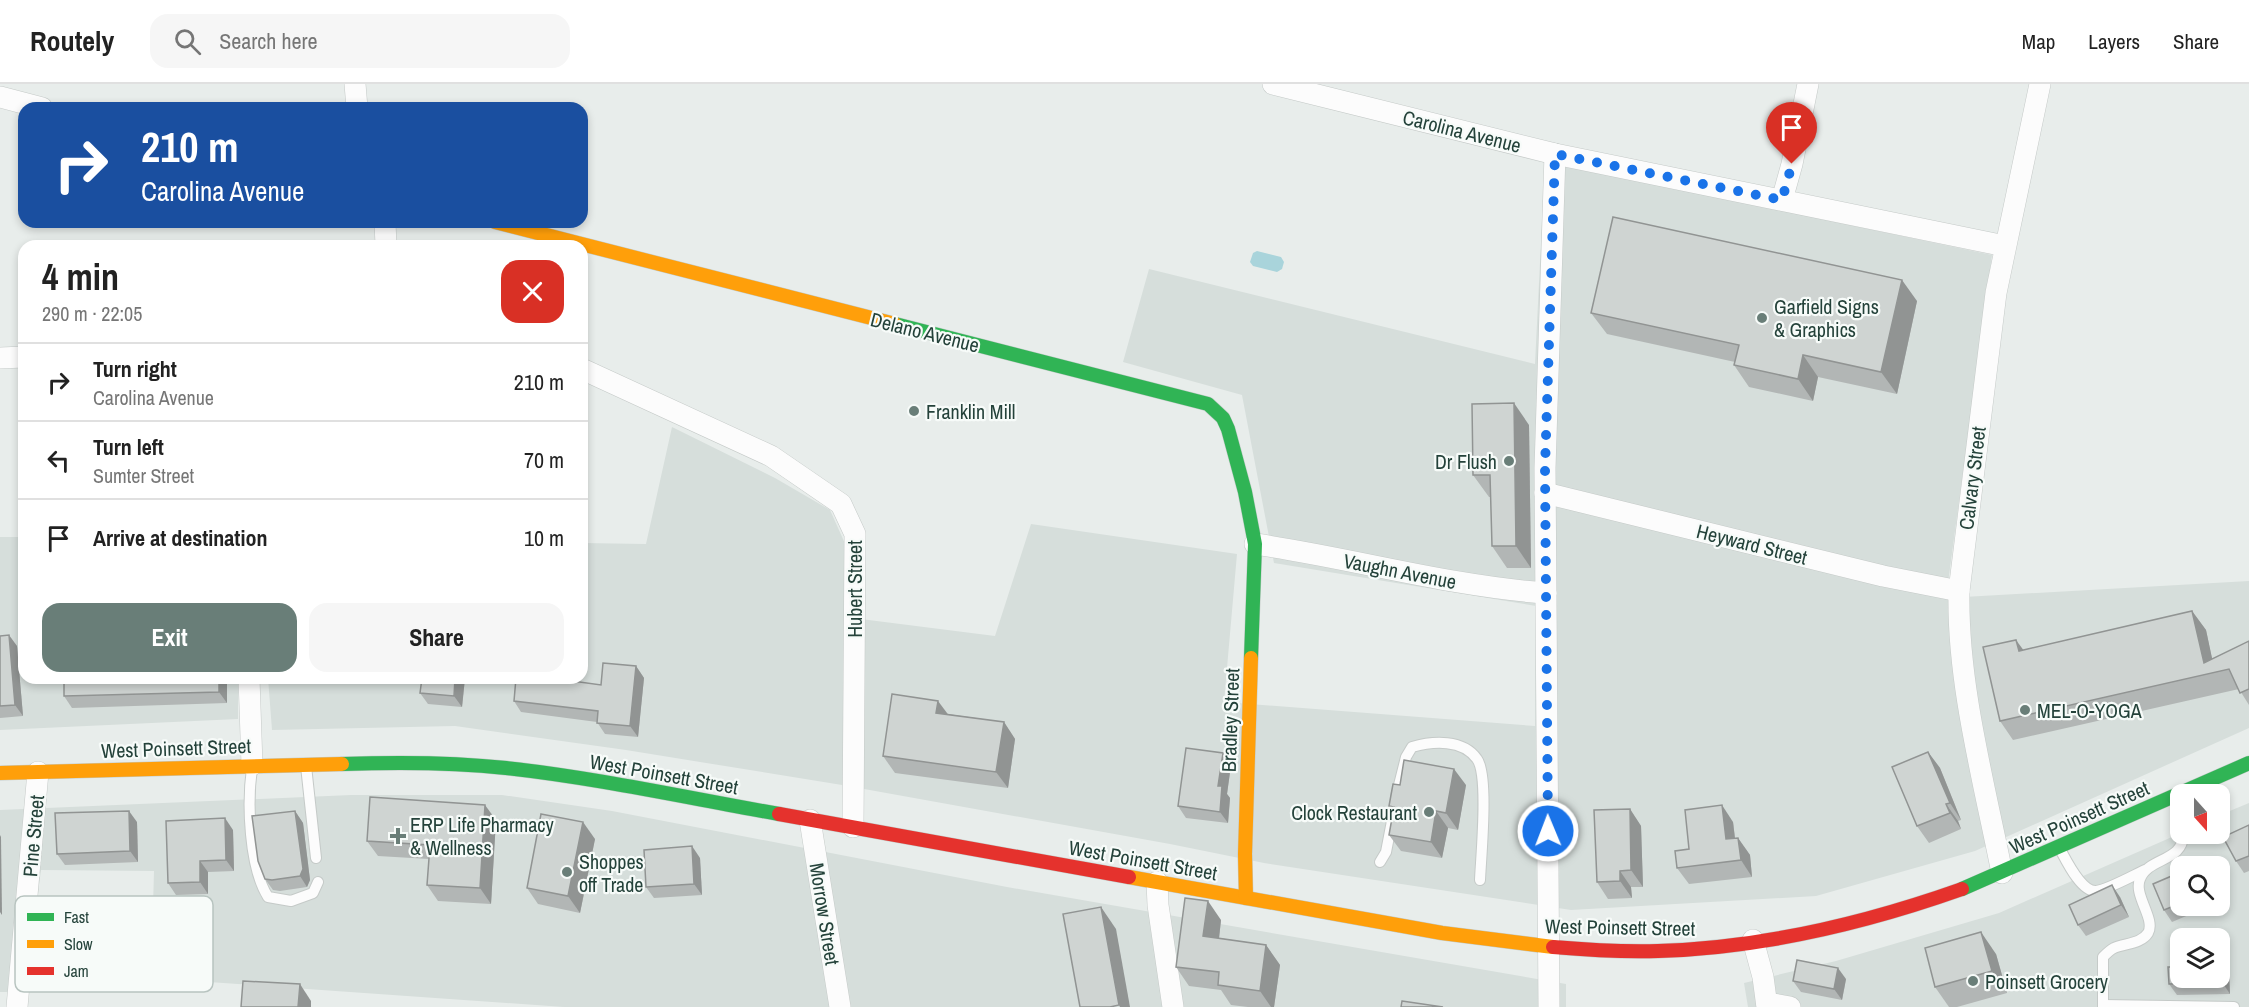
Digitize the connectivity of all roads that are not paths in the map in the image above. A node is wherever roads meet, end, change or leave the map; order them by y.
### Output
1 (355, 84) edge
2 (1273, 84) edge
3 (1808, 84) edge
4 (2040, 84) edge
5 (0, 97) edge
6 (19, 102) edge
7 (356, 102) edge
8 (1555, 154) junction
9 (1782, 200) junction
10 (519, 228) edge
11 (566, 240) edge
12 (588, 246) edge
13 (2006, 246) junction
14 (18, 357) edge
15 (0, 358) edge
16 (588, 372) edge
17 (1545, 493) junction
18 (1255, 544) junction
19 (1959, 591) junction
20 (1546, 593) junction
21 (249, 684) edge
22 (2249, 763) edge
23 (306, 764) junction
24 (252, 765) junction
25 (38, 772) junction
26 (0, 774) edge
27 (2202, 784) edge
28 (2170, 798) edge
29 (810, 820) junction
30 (853, 827) junction
31 (2182, 844) edge
32 (2059, 847) junction
33 (316, 858) dead end
34 (1380, 862) dead end
35 (2145, 870) junction
36 (2002, 873) junction
37 (1480, 880) dead end
38 (318, 882) dead end
39 (1157, 882) junction
40 (27, 896) edge
41 (1246, 898) junction
42 (1753, 940) junction
43 (1549, 946) junction
44 (18, 992) edge
45 (1767, 1005) edge
46 (2103, 1006) edge
47 (2169, 1006) edge
48 (17, 1007) edge
49 (840, 1007) edge
50 (1173, 1007) edge
51 (1549, 1007) edge
52 (1790, 1007) edge
53 (2234, 1007) edge

1 - 7 street
2 - 8 street, Carolina Avenue
3 - 9 street
4 - 13 street, Calvary Street
5 - 6 street
8 - 9 street, Carolina Avenue
8 - 17 street
9 - 13 street, Carolina Avenue
10 - 11 main road, Delano Avenue
12 - 18 main road, Delano Avenue
13 - 19 street, Calvary Street
14 - 15 street
16 - 30 street, Hubert Street
17 - 19 street, Heyward Street
17 - 20 street
18 - 20 street, Vaughn Avenue
18 - 41 main road, Bradley Street
19 - 36 street, Calvary Street
20 - 43 street
21 - 24 street
22 - 27 main road, West Poinsett Street
23 - 24 main road, West Poinsett Street
23 - 29 main road, West Poinsett Street
23 - 33 lane
24 - 25 main road, West Poinsett Street
24 - 38 lane
25 - 26 main road, West Poinsett Street
25 - 40 street, Pine Street
28 - 32 main road, West Poinsett Street
29 - 30 main road, West Poinsett Street
29 - 49 street, Morrow Street
30 - 39 main road, West Poinsett Street
31 - 35 lane
32 - 35 lane
32 - 36 main road, West Poinsett Street
34 - 37 lane
35 - 46 lane
36 - 42 main road, West Poinsett Street
39 - 41 main road, West Poinsett Street
39 - 50 street
41 - 43 main road, West Poinsett Street
42 - 43 main road, West Poinsett Street
42 - 45 street
43 - 51 street
44 - 48 street, Pine Street
45 - 52 street
46 - 47 lane
47 - 53 lane

